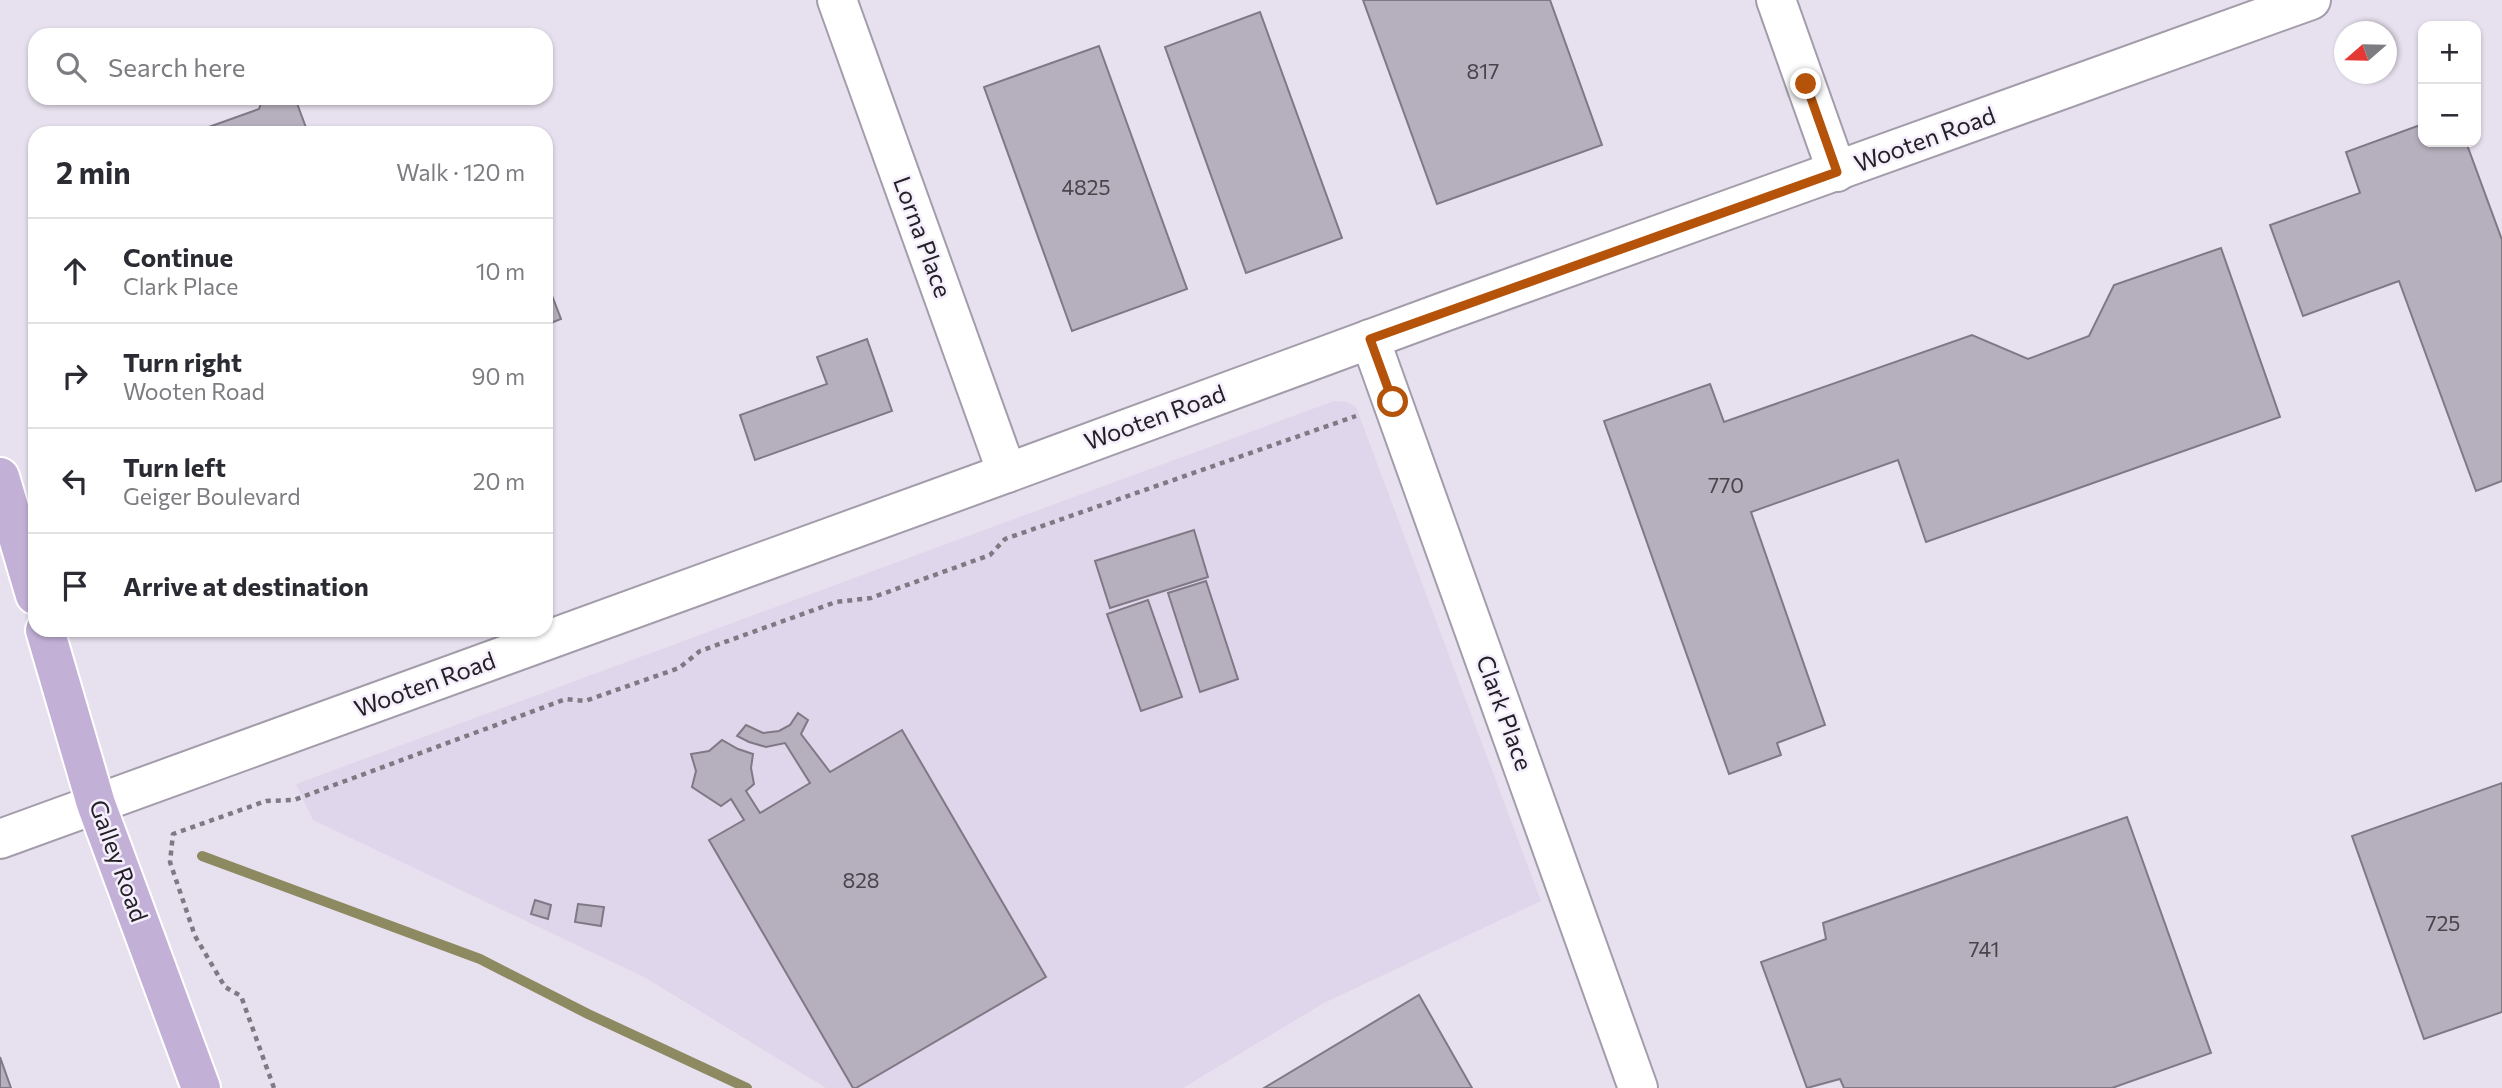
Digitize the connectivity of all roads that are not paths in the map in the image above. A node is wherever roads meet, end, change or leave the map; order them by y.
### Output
1 (836, 0) edge
2 (1776, 0) edge
3 (2311, 0) edge
4 (1837, 172) junction
5 (1370, 339) junction
6 (1007, 473) junction
7 (0, 477) edge
8 (28, 571) edge
9 (47, 637) edge
10 (96, 804) junction
11 (0, 839) edge
12 (201, 1088) edge
13 (1639, 1088) edge

1 - 6 street, Lorna Place
2 - 4 street
3 - 4 street, Wooten Road
4 - 5 street, Wooten Road
5 - 6 street, Wooten Road
5 - 13 street, Clark Place
6 - 10 street, Wooten Road
7 - 8 main road
9 - 10 main road, Galley Road
10 - 11 street, Wooten Road
10 - 12 main road, Galley Road

